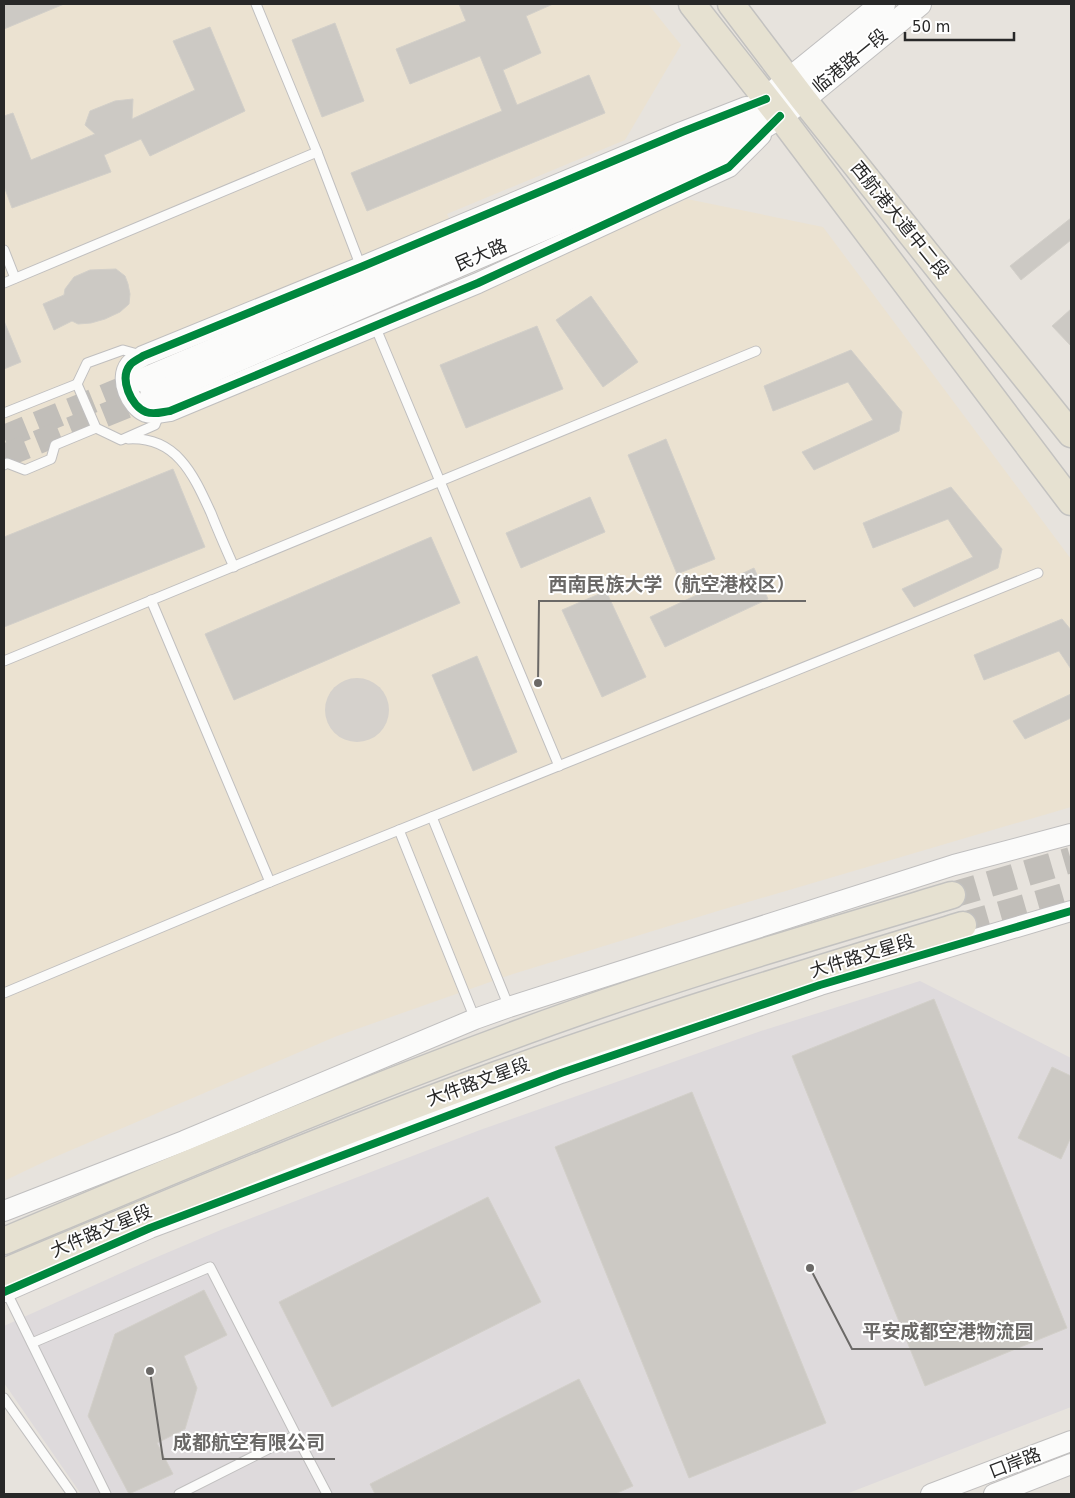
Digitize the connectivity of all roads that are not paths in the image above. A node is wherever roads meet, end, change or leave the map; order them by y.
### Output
1 (256, 4) edge
2 (692, 4) edge
3 (731, 4) edge
4 (883, 4) edge
5 (919, 4) edge
6 (796, 90) junction
7 (773, 107) junction
8 (317, 152) junction
9 (4, 250) edge
10 (361, 267) junction
11 (15, 278) junction
12 (4, 283) edge
13 (375, 326) junction
14 (756, 351) dead end
15 (143, 356) junction
16 (77, 384) junction
17 (152, 396) junction
18 (4, 414) edge
19 (96, 428) junction
20 (1071, 434) edge
21 (121, 440) junction
22 (5, 461) edge
23 (441, 481) junction
24 (1071, 502) edge
25 (234, 566) junction
26 (1038, 572) dead end
27 (152, 600) junction
28 (4, 661) edge
29 (560, 766) junction
30 (432, 817) junction
31 (399, 830) junction
32 (1071, 834) edge
33 (270, 882) junction
34 (952, 895) tunnel mouth
35 (1071, 911) edge
36 (963, 925) tunnel mouth
37 (4, 994) edge
38 (509, 1007) junction
39 (475, 1019) junction
40 (4, 1212) edge
41 (4, 1241) edge
42 (4, 1285) edge
43 (32, 1343) junction
44 (4, 1398) edge
45 (296, 1435) junction
46 (1067, 1443) edge
47 (1071, 1466) edge
48 (72, 1494) edge
49 (106, 1494) edge
50 (179, 1494) edge
51 (327, 1494) edge
52 (931, 1494) edge
53 (994, 1494) edge

1 - 8 lane
2 - 7 main road
3 - 6 main road, 西航港大道中二段
4 - 6 main road, 临港路一段
5 - 6 main road, 临港路一段
6 - 7 main road, 民大路
6 - 20 main road, 西航港大道中二段
7 - 10 street
7 - 13 street
7 - 17 main road, 民大路
7 - 24 main road
8 - 10 lane
8 - 11 lane
9 - 11 lane
10 - 15 street
11 - 12 lane
13 - 17 street
13 - 23 lane
14 - 23 lane
15 - 16 lane
15 - 17 street
16 - 18 lane
16 - 19 lane
17 - 21 lane
19 - 21 lane
19 - 22 lane
21 - 25 lane
23 - 25 lane
23 - 29 lane
25 - 27 lane
26 - 29 lane
27 - 28 lane
27 - 33 lane
29 - 30 lane
30 - 31 lane
30 - 38 lane
31 - 33 lane
31 - 39 lane
32 - 38 street
33 - 37 lane
34 - 41 main road, 大件路文星段
35 - 42 street
36 - 42 main road, 大件路文星段
38 - 39 street
39 - 40 street
42 - 43 lane
43 - 45 lane
43 - 49 lane
44 - 48 lane
45 - 50 lane
45 - 51 lane
46 - 47 street
46 - 52 street, 口岸路
47 - 53 street, 口岸路

